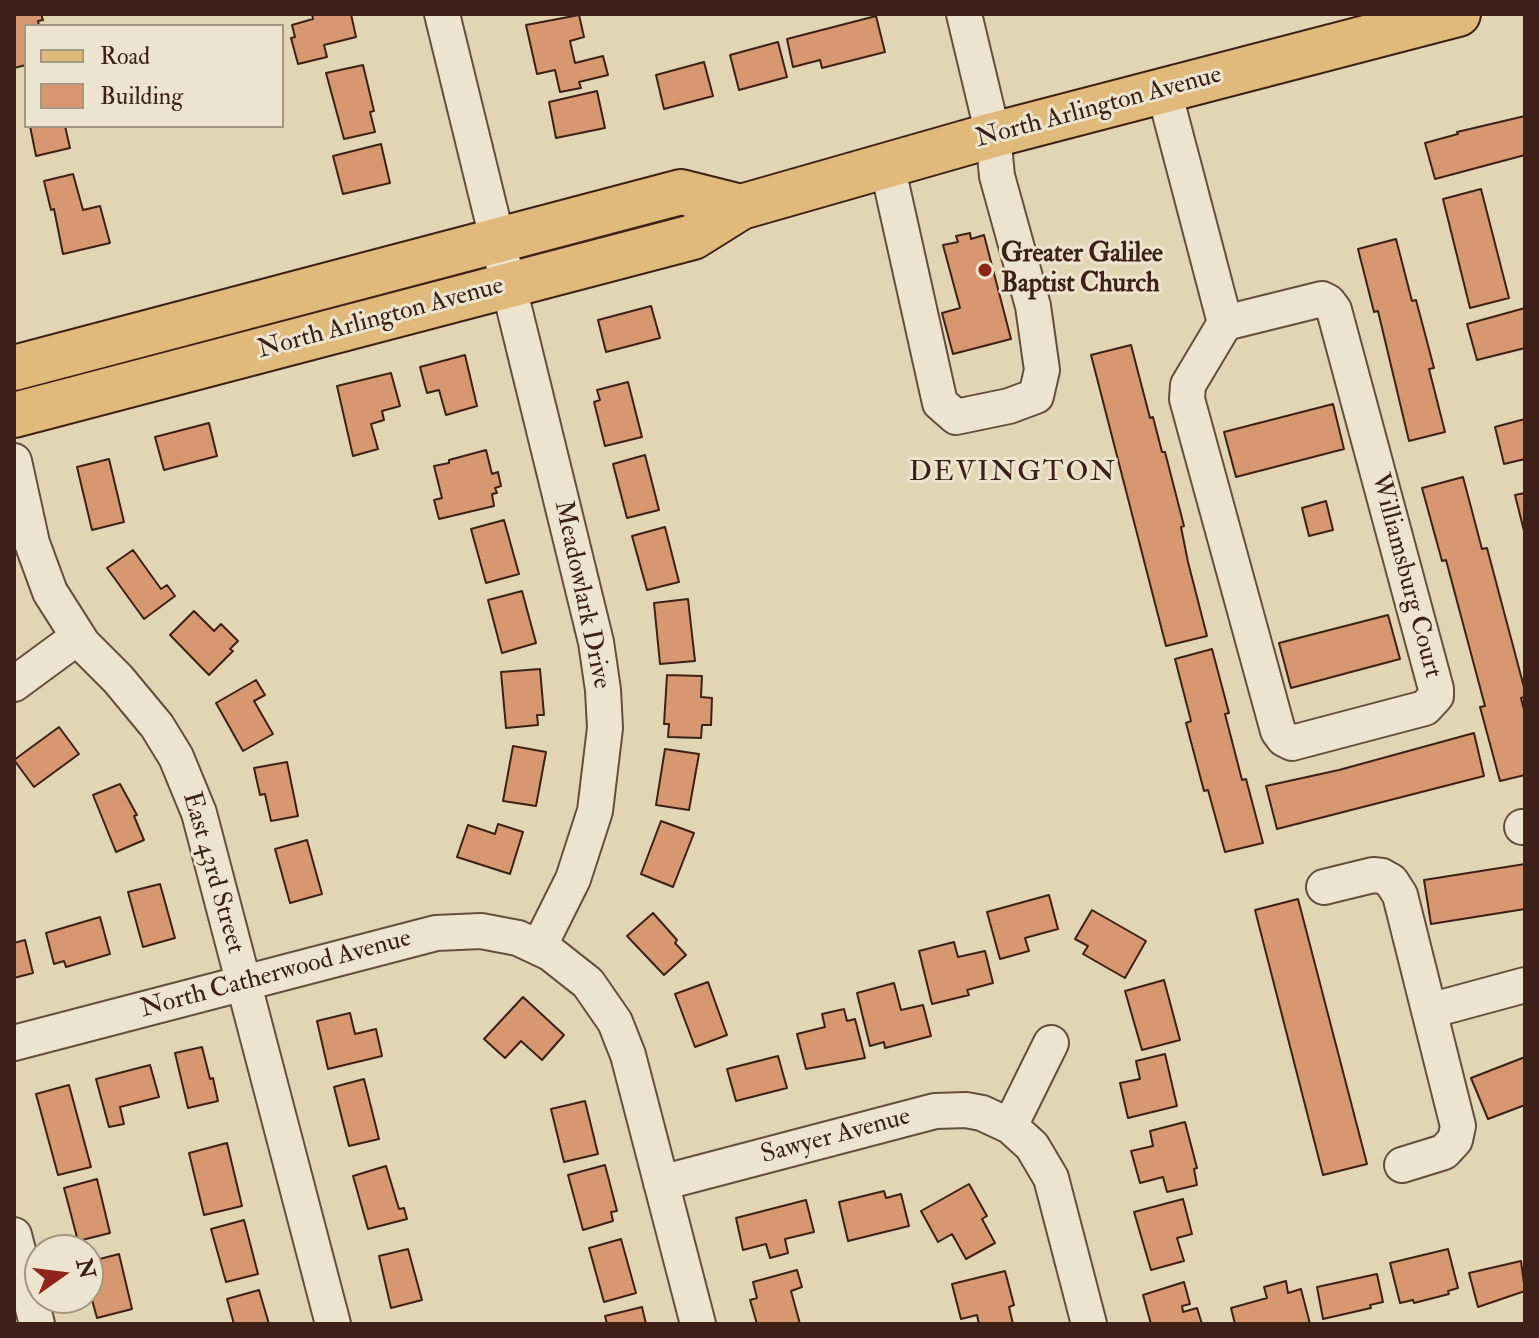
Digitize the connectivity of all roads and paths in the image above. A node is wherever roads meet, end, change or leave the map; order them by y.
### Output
1 (442, 14) edge
2 (964, 14) edge
3 (1458, 14) edge
4 (1164, 91) junction
5 (993, 135) junction
6 (887, 165) junction
7 (741, 207) junction
8 (499, 242) junction
9 (508, 286) junction
10 (1225, 323) junction
11 (14, 368) edge
12 (14, 415) edge
13 (14, 461) edge
14 (78, 637) junction
15 (14, 684) edge
16 (1324, 887) dead end
17 (539, 947) junction
18 (243, 983) junction
19 (1525, 985) edge
20 (1429, 1011) junction
21 (14, 1043) edge
22 (1051, 1043) dead end
23 (1010, 1126) junction
24 (1402, 1165) dead end
25 (661, 1183) junction
26 (14, 1235) edge
27 (37, 1324) edge
28 (333, 1324) edge
29 (698, 1324) edge
30 (1089, 1324) edge

1 - 8 street, Meadowlark Drive
2 - 5 street
3 - 4 main road, North Arlington Avenue
4 - 5 main road, North Arlington Avenue
4 - 10 street
5 - 6 main road, North Arlington Avenue
5 - 6 street
6 - 7 main road, North Arlington Avenue
7 - 8 main road, North Arlington Avenue
7 - 9 main road, North Arlington Avenue
8 - 9 street, Meadowlark Drive
8 - 11 main road, North Arlington Avenue
9 - 12 main road, North Arlington Avenue
9 - 17 street, Meadowlark Drive
10 - 10 street, Williamsburg Court
13 - 14 street, East 43rd Street
14 - 15 street
14 - 18 street, East 43rd Street
16 - 20 street
17 - 18 street, North Catherwood Avenue
17 - 25 street
18 - 21 street, North Catherwood Avenue
18 - 28 street, East 43rd Street
19 - 20 street
20 - 24 street
22 - 23 street
23 - 25 street, Sawyer Avenue
23 - 30 street
25 - 29 street
26 - 27 street

